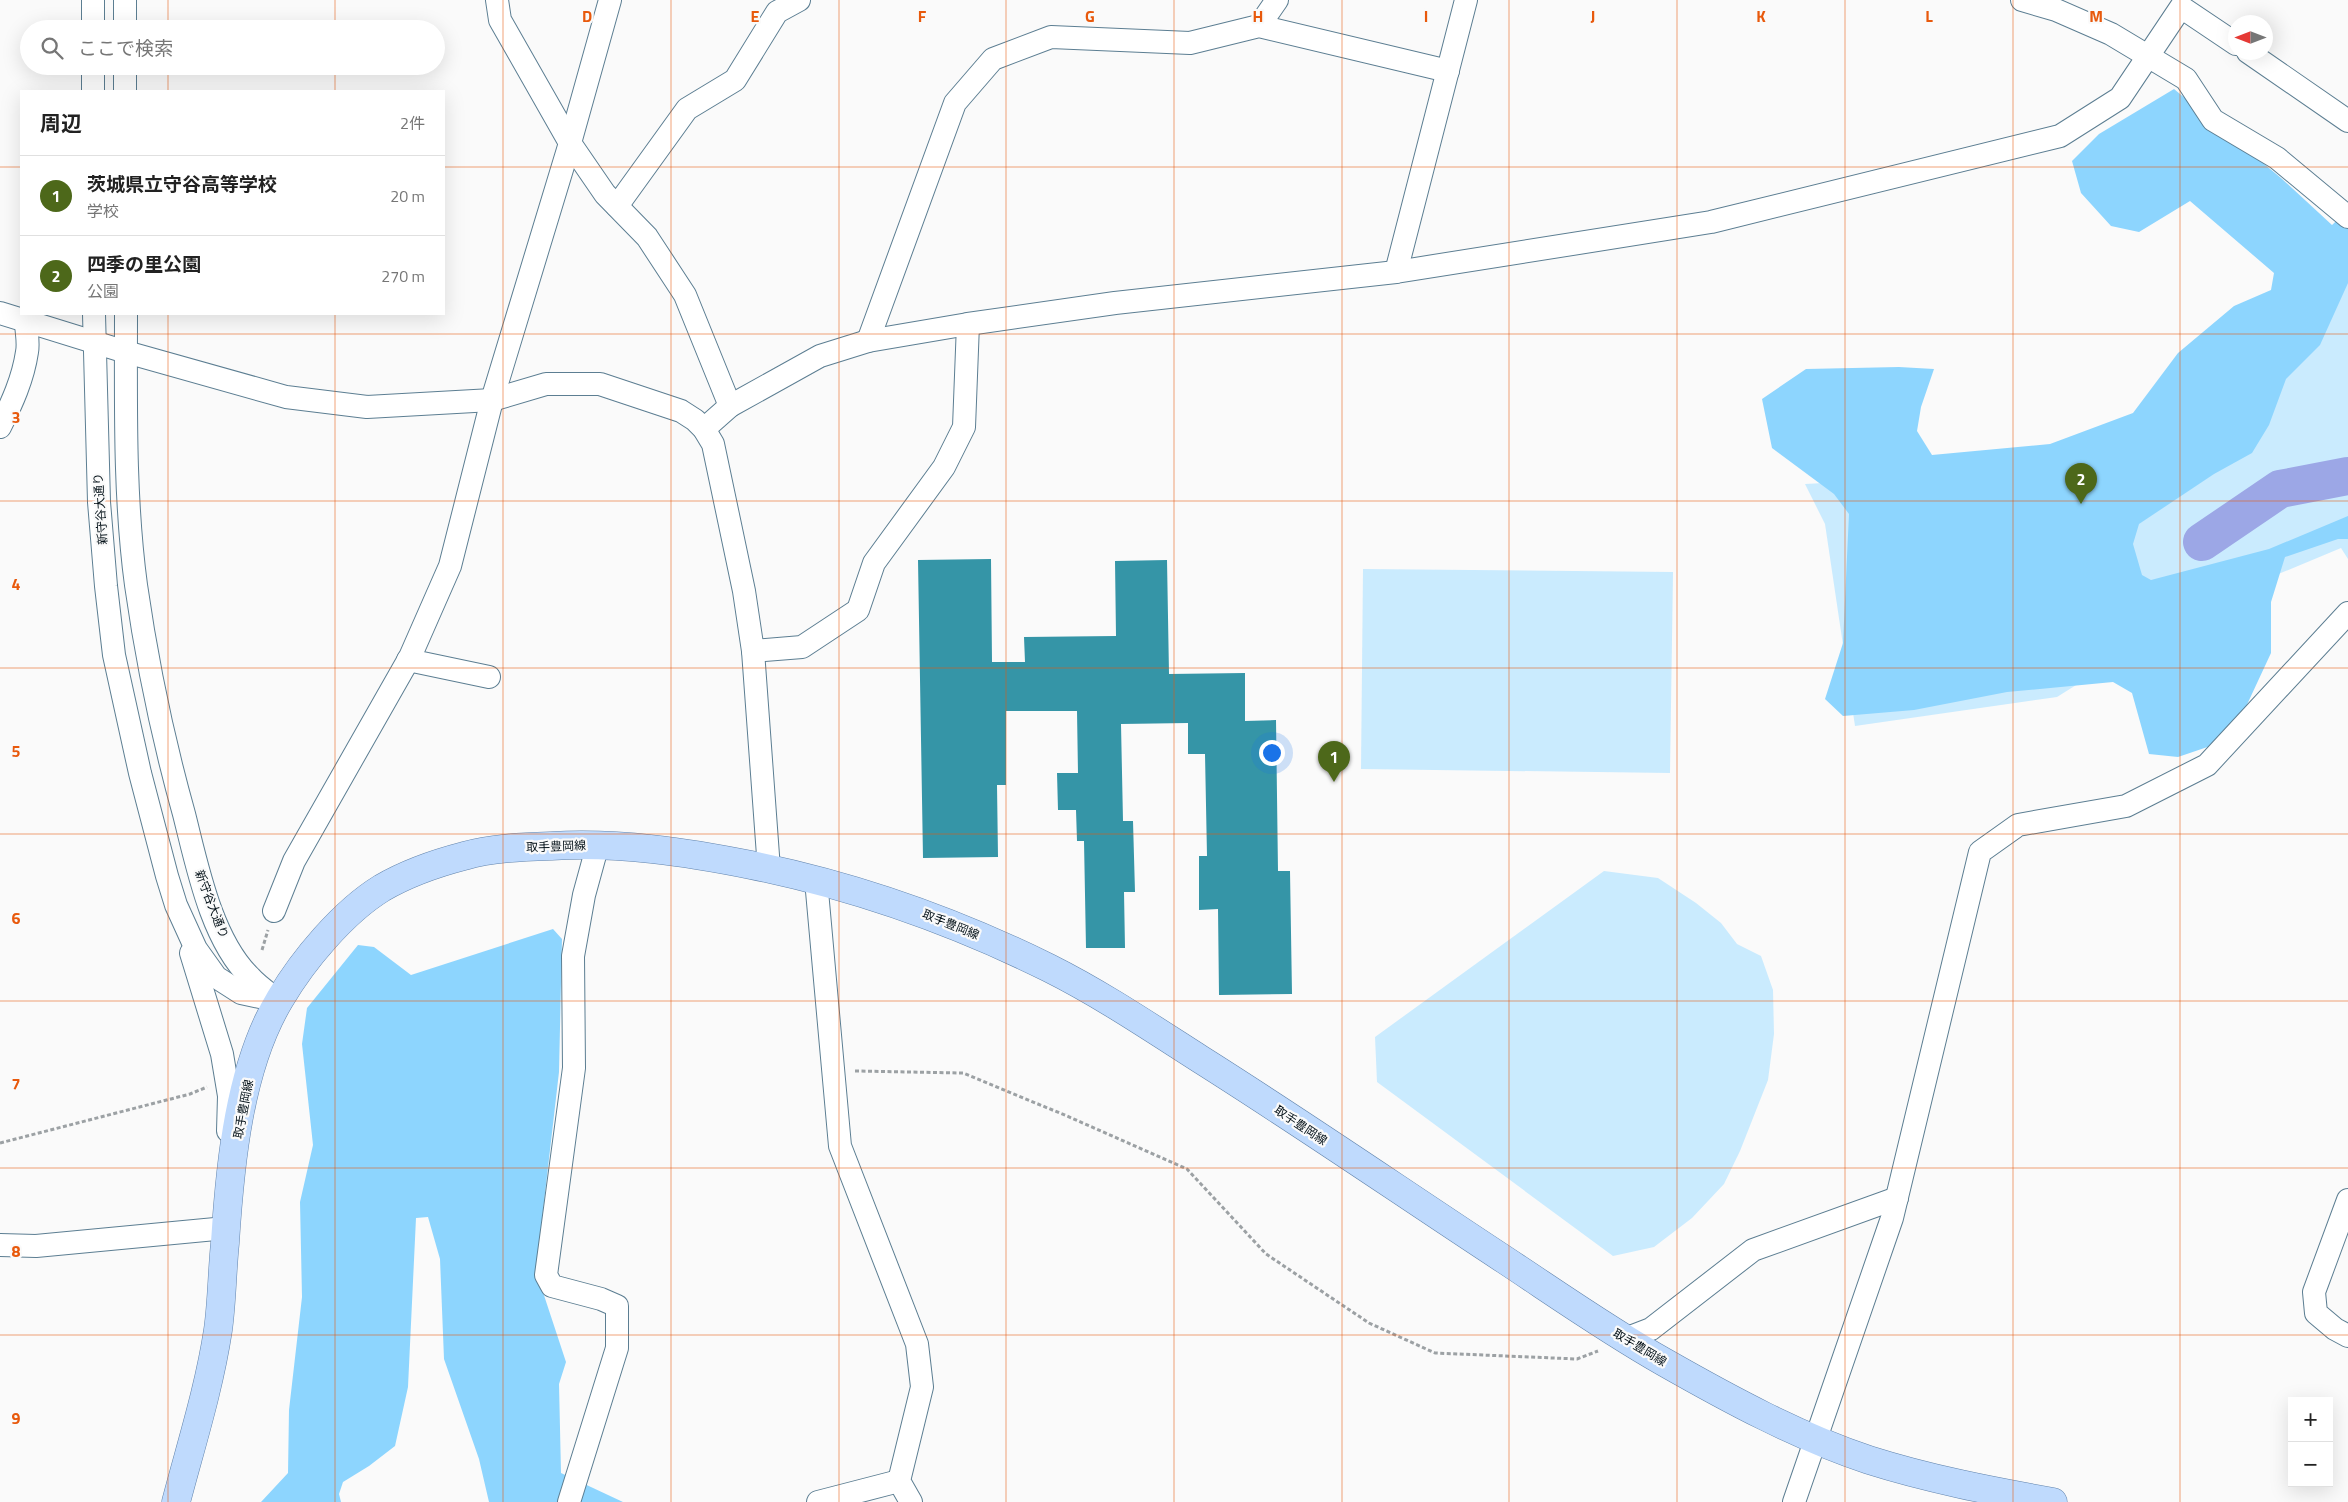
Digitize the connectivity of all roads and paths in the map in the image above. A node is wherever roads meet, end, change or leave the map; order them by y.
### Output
1 (93, 0) edge
2 (125, 0) edge
3 (497, 0) edge
4 (610, 0) edge
5 (798, 0) edge
6 (1277, 0) edge
7 (1466, 0) edge
8 (2022, 0) edge
9 (2176, 3) edge
10 (93, 20) edge
11 (125, 20) edge
12 (1259, 26) junction
13 (2228, 39) edge
14 (2148, 56) junction
15 (2260, 60) edge
16 (1448, 71) junction
17 (93, 75) edge
18 (125, 75) edge
19 (93, 90) edge
20 (125, 90) edge
21 (2348, 121) edge
22 (570, 143) junction
23 (616, 206) junction
24 (2348, 217) edge
25 (1396, 272) junction
26 (0, 313) edge
27 (94, 315) edge
28 (126, 315) edge
29 (26, 320) junction
30 (968, 324) junction
31 (868, 341) junction
32 (94, 342) junction
33 (126, 352) junction
34 (492, 400) junction
35 (730, 406) junction
36 (0, 427) edge
37 (704, 429) junction
38 (2348, 613) edge
39 (753, 651) junction
40 (408, 660) junction
41 (489, 677) dead end
42 (598, 844) junction
43 (769, 869) junction
44 (816, 880) junction
45 (176, 906) junction
46 (274, 911) dead end
47 (278, 1001) junction
48 (832, 1071) junction
49 (226, 1078) junction
50 (0, 1143) edge
51 (231, 1177) junction
52 (1897, 1198) junction
53 (2348, 1200) edge
54 (226, 1228) junction
55 (0, 1245) edge
56 (2348, 1336) edge
57 (1625, 1339) junction
58 (1816, 1440) junction
59 (899, 1481) junction
60 (176, 1502) edge
61 (569, 1502) edge
62 (818, 1502) edge
63 (911, 1502) edge
64 (1794, 1502) edge
65 (2053, 1502) edge

1 - 10 street
2 - 11 street
3 - 22 street
4 - 22 street
5 - 23 street
6 - 12 street
7 - 16 street
8 - 14 street
9 - 13 street
9 - 14 street
12 - 16 street
12 - 31 street
14 - 24 street
14 - 25 street
15 - 21 street
16 - 25 street
17 - 19 street
18 - 20 street
22 - 23 street
22 - 34 street
23 - 35 street
25 - 30 street
26 - 29 street
27 - 32 street, 新守谷大通り
28 - 33 street, 新守谷大通り
29 - 32 street
29 - 36 street
30 - 31 street
30 - 39 street
31 - 35 street
32 - 33 street
32 - 45 street, 新守谷大通り
33 - 34 street
33 - 47 street, 新守谷大通り
34 - 37 street
34 - 40 street
35 - 37 street
37 - 39 street
38 - 52 street
39 - 43 street
40 - 41 street
40 - 46 street
42 - 43 main road, 取手豊岡線
42 - 47 main road, 取手豊岡線
42 - 61 street
43 - 44 main road, 取手豊岡線
44 - 48 street
44 - 57 main road, 取手豊岡線
45 - 47 street, 新守谷大通り
45 - 49 street
47 - 51 main road, 取手豊岡線
48 - 57 path
48 - 59 street
49 - 50 path
49 - 51 street
51 - 54 main road, 取手豊岡線
52 - 57 street
52 - 58 street
53 - 56 street
54 - 55 street
54 - 60 main road, 取手豊岡線
57 - 58 main road, 取手豊岡線
58 - 64 street
58 - 65 main road, 取手豊岡線
59 - 62 street
59 - 63 street

